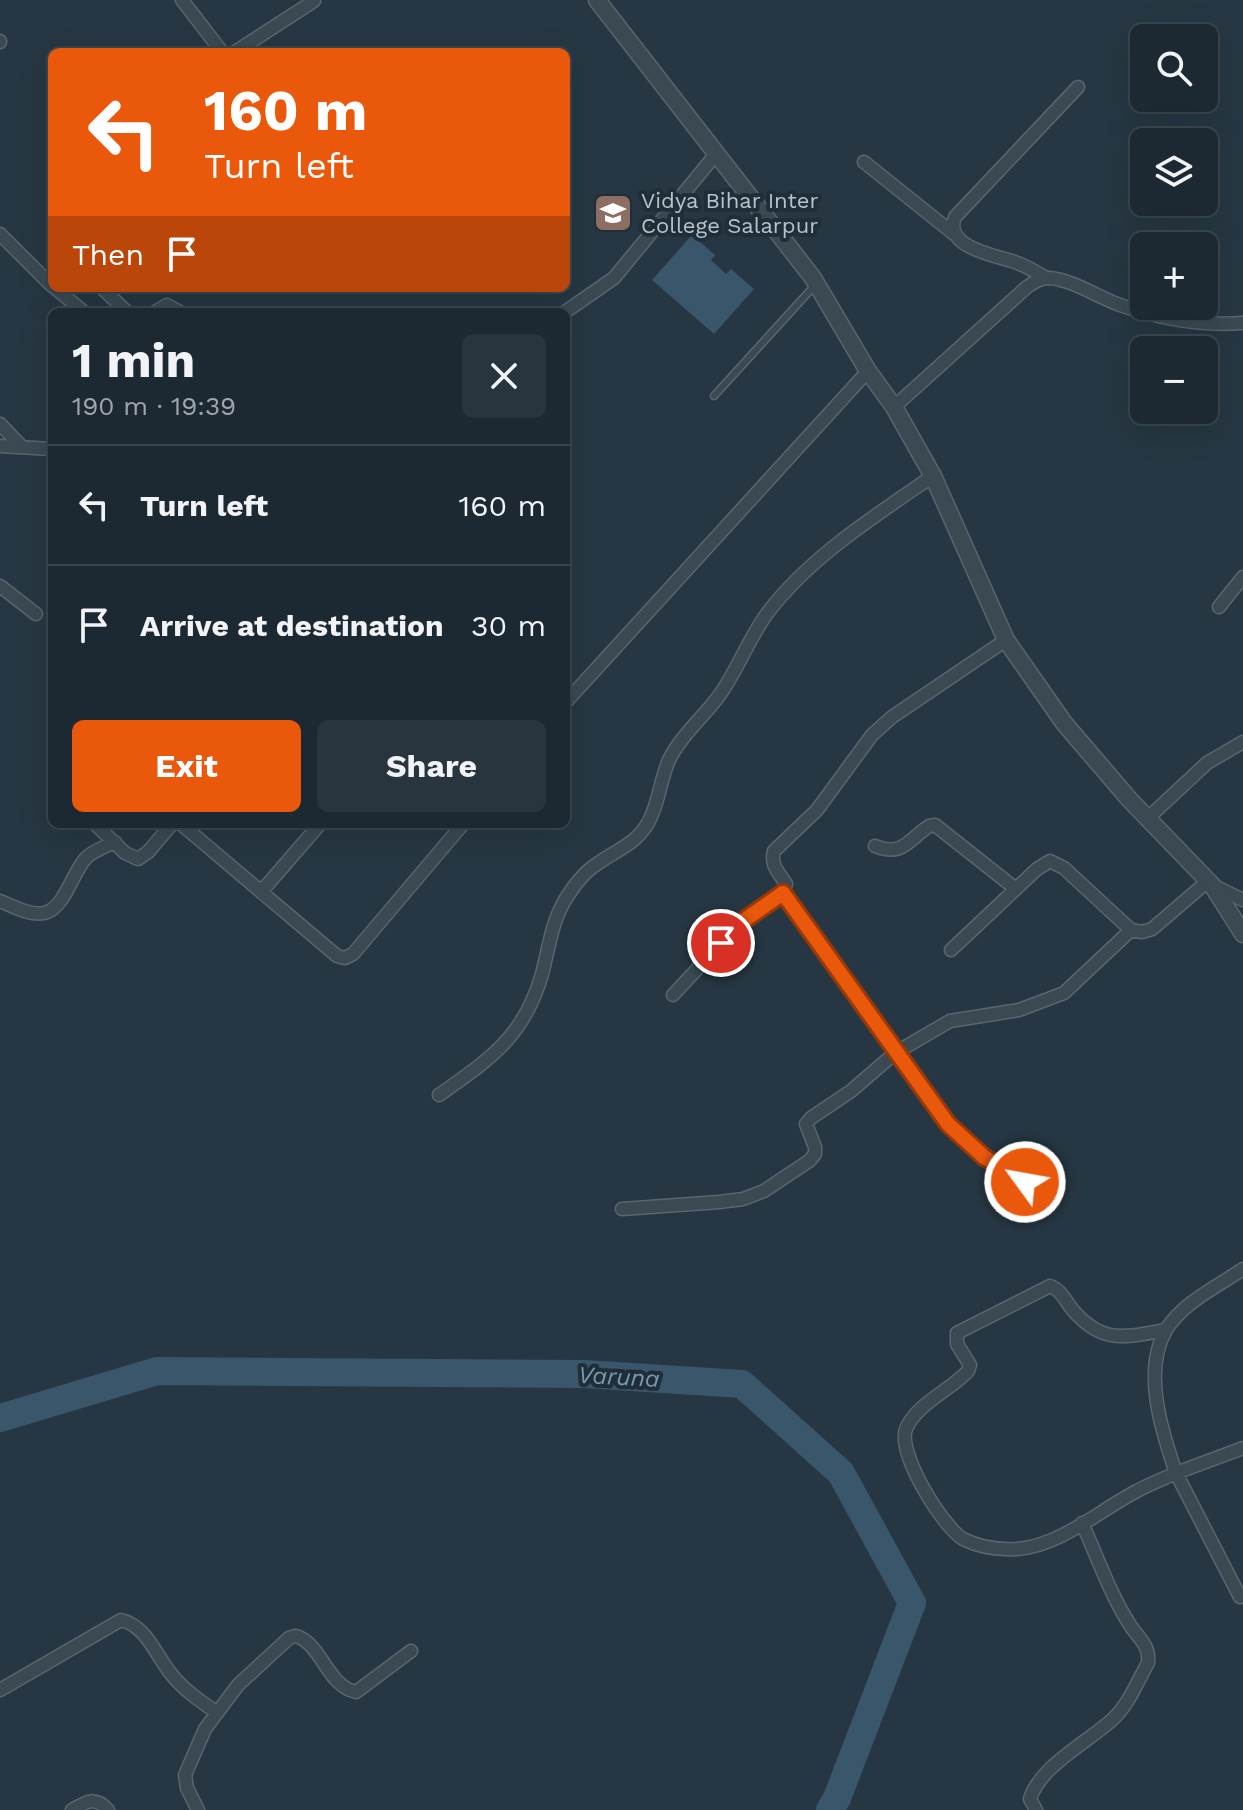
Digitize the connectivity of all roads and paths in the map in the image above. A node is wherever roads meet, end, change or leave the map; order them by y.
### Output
1 (182, 0) edge
2 (597, 0) edge
3 (314, 1) edge
4 (219, 48) edge
5 (241, 48) edge
6 (1078, 87) dead end
7 (716, 154) junction
8 (864, 162) dead end
9 (0, 234) edge
10 (954, 234) junction
11 (1046, 278) junction
12 (48, 282) edge
13 (816, 284) junction
14 (59, 292) edge
15 (106, 292) edge
16 (79, 308) edge
17 (123, 308) edge
18 (570, 309) edge
19 (1243, 323) edge
20 (868, 371) junction
21 (714, 396) dead end
22 (894, 407) junction
23 (0, 424) edge
24 (21, 446) junction
25 (1, 447) edge
26 (48, 449) edge
27 (933, 476) junction
28 (1243, 577) edge
29 (0, 586) edge
30 (1219, 607) dead end
31 (36, 614) dead end
32 (1006, 640) junction
33 (570, 697) edge
34 (1243, 742) edge
35 (1148, 818) junction
36 (99, 828) edge
37 (169, 828) edge
38 (186, 828) edge
39 (317, 828) edge
40 (460, 828) edge
41 (115, 842) junction
42 (875, 846) dead end
43 (1210, 883) junction
44 (1016, 889) junction
45 (261, 892) junction
46 (783, 893) junction
47 (1240, 893) edge
48 (0, 901) edge
49 (1131, 930) junction
50 (1243, 934) edge
51 (951, 950) dead end
52 (673, 995) dead end
53 (895, 1053) junction
54 (439, 1095) dead end
55 (1025, 1182) dead end
56 (622, 1209) dead end
57 (1243, 1269) edge
58 (1166, 1330) junction
59 (1243, 1448) edge
60 (1176, 1473) junction
61 (1082, 1523) junction
62 (1240, 1597) dead end
63 (411, 1651) dead end
64 (0, 1690) edge
65 (216, 1712) junction
66 (72, 1810) edge
67 (108, 1810) edge
68 (198, 1810) edge
69 (1036, 1810) edge

1 - 4 street
2 - 7 street
3 - 5 street
6 - 10 street
7 - 13 street
7 - 18 street
8 - 10 street
9 - 12 street
10 - 11 street
11 - 19 street
11 - 22 street
13 - 20 street
13 - 21 lane
14 - 16 street
15 - 17 street
20 - 22 street
20 - 33 street
22 - 27 street
23 - 24 street
24 - 25 street
24 - 26 street
27 - 32 street
27 - 54 street
28 - 30 street
29 - 31 street
32 - 35 street
32 - 46 street
34 - 35 street
35 - 43 street
36 - 41 street
37 - 41 street
38 - 45 street
39 - 45 street
40 - 45 street
41 - 48 street
42 - 44 street
43 - 47 street
43 - 49 street
43 - 50 street
44 - 49 street
44 - 51 street
46 - 52 street
46 - 53 street
49 - 53 street
53 - 55 street
53 - 56 street
57 - 58 street
58 - 60 street
58 - 61 street
59 - 60 street
60 - 61 street
60 - 62 street
61 - 69 street
63 - 65 street
64 - 65 street
65 - 68 street
66 - 67 street

